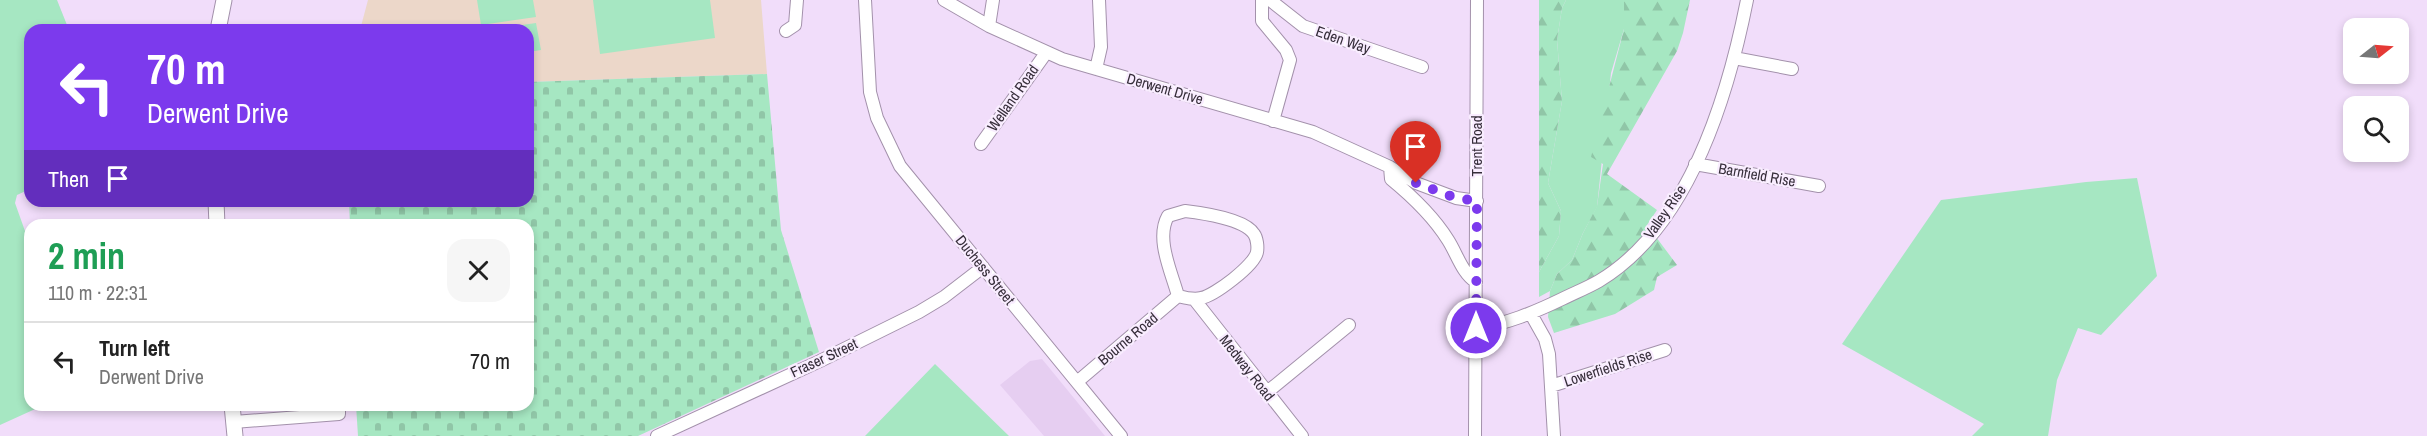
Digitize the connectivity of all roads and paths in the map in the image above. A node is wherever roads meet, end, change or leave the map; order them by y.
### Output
1 (224, 0) edge
2 (797, 0) edge
3 (875, 0) edge
4 (944, 0) edge
5 (993, 0) edge
6 (1099, 0) edge
7 (1262, 0) edge
8 (1270, 0) edge
9 (1477, 0) edge
10 (1747, 0) edge
11 (865, 6) edge
12 (219, 24) edge
13 (989, 26) junction
14 (786, 31) dead end
15 (1046, 53) junction
16 (1734, 58) junction
17 (1422, 68) dead end
18 (1096, 69) junction
19 (1792, 69) dead end
20 (1273, 121) junction
21 (981, 144) dead end
22 (1695, 164) junction
23 (1390, 167) junction
24 (1819, 186) dead end
25 (1477, 201) junction
26 (983, 267) junction
27 (1476, 282) junction
28 (1178, 296) junction
29 (1194, 299) junction
30 (1531, 314) junction
31 (1349, 325) dead end
32 (1476, 328) junction
33 (1665, 350) dead end
34 (1077, 382) junction
35 (1551, 386) junction
36 (1266, 393) junction
37 (233, 411) edge
38 (334, 411) edge
39 (235, 429) edge
40 (657, 436) edge
41 (1121, 436) edge
42 (1302, 436) edge
43 (1475, 436) edge
44 (1554, 436) edge

1 - 12 main road
2 - 14 street
3 - 11 street
4 - 13 street, Derwent Drive
5 - 13 street
6 - 18 street
7 - 20 street
8 - 17 street, Eden Way
9 - 25 street, Trent Road
10 - 16 street, Valley Rise
11 - 26 street, Duchess Street
13 - 15 street, Derwent Drive
15 - 18 street, Derwent Drive
15 - 21 street, Welland Road
16 - 19 street
16 - 22 street, Valley Rise
18 - 20 street, Derwent Drive
20 - 23 street, Derwent Drive
22 - 24 street, Barnfield Rise
22 - 30 street, Valley Rise
23 - 25 street, Derwent Drive
23 - 27 street
25 - 27 street, Trent Road
26 - 34 street, Duchess Street
26 - 40 street, Fraser Street
27 - 32 street, Trent Road
28 - 29 street
28 - 29 street
28 - 34 street, Bourne Road
29 - 36 street, Medway Road
30 - 32 street, Valley Rise
30 - 35 street, Lowerfields Rise
31 - 36 street
32 - 43 street, Trent Road
33 - 35 street, Lowerfields Rise
34 - 41 street, Duchess Street
35 - 44 street, Lowerfields Rise
36 - 42 street, Medway Road
37 - 39 main road
38 - 39 street

